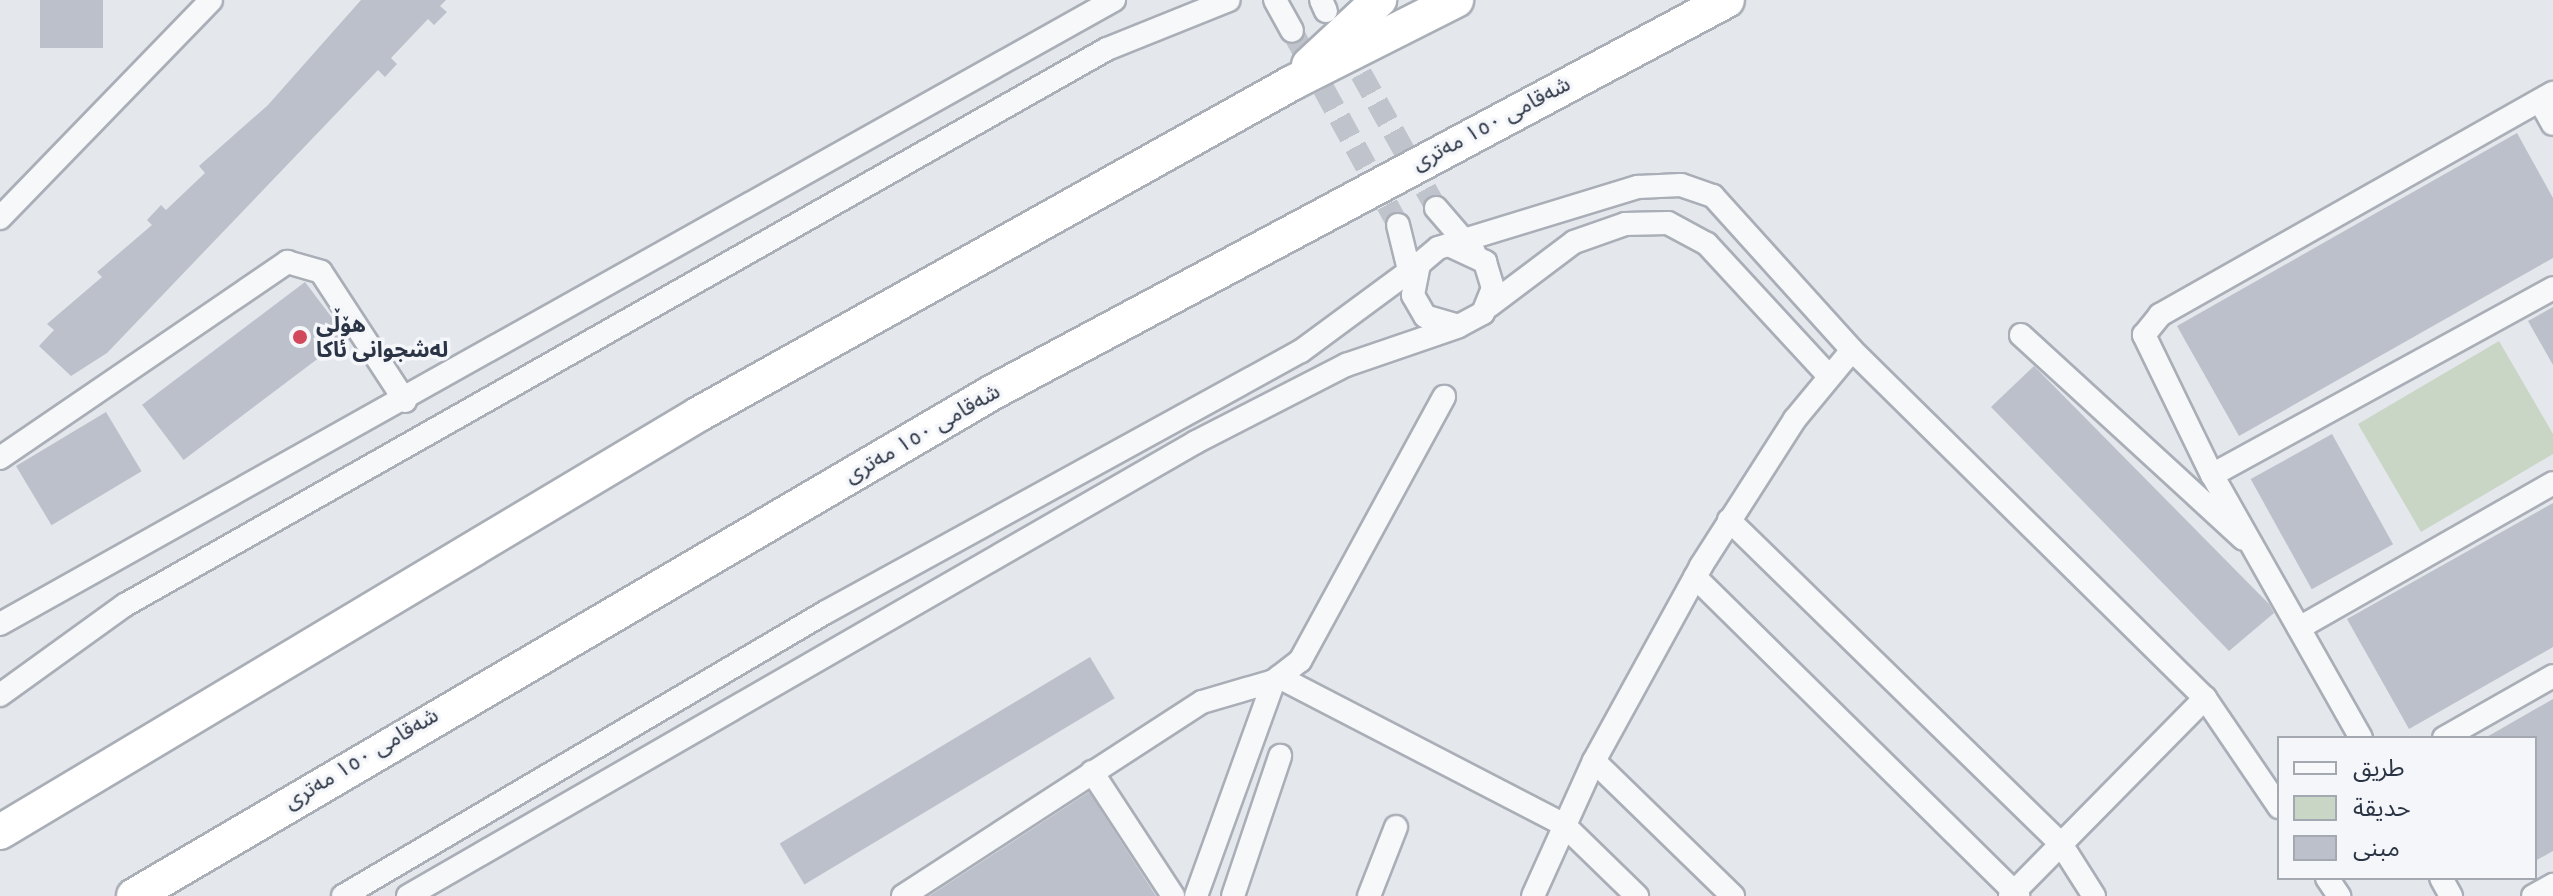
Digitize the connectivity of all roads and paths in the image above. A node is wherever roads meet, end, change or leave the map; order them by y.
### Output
1 (211, 0) edge
2 (1114, 0) edge
3 (1229, 0) edge
4 (1275, 0) edge
5 (1379, 0) edge
6 (1456, 0) edge
7 (1727, 0) edge
8 (1292, 31) tunnel mouth
9 (1292, 83) junction
10 (2546, 97) edge
11 (2553, 124) edge
12 (1436, 208) tunnel mouth
13 (0, 218) edge
14 (1398, 225) tunnel mouth
15 (1464, 247) junction
16 (1414, 273) junction
17 (2553, 288) edge
18 (1483, 313) junction
19 (1459, 326) junction
20 (2021, 335) dead end
21 (1852, 350) junction
22 (1827, 374) junction
23 (1444, 397) dead end
24 (405, 401) junction
25 (0, 458) edge
26 (2212, 475) junction
27 (2553, 483) edge
28 (1729, 520) junction
29 (2259, 559) junction
30 (1695, 577) junction
31 (0, 624) edge
32 (2299, 628) junction
33 (2553, 676) edge
34 (1276, 679) junction
35 (0, 695) edge
36 (2205, 698) junction
37 (2360, 736) edge
38 (2448, 736) edge
39 (1280, 756) dead end
40 (1594, 761) junction
41 (1092, 772) junction
42 (2277, 804) edge
43 (1564, 825) junction
44 (1396, 827) dead end
45 (0, 832) edge
46 (2061, 844) junction
47 (2553, 885) edge
48 (2014, 894) edge
49 (134, 896) edge
50 (343, 896) edge
51 (408, 896) edge
52 (903, 896) edge
53 (1173, 896) edge
54 (1196, 896) edge
55 (1233, 896) edge
56 (1369, 896) edge
57 (1533, 896) edge
58 (1637, 896) edge
59 (1733, 896) edge
60 (2094, 896) edge
61 (2533, 896) edge

1 - 13 street
2 - 24 street
3 - 35 street
4 - 8 street
5 - 9 highway
6 - 9 highway
7 - 49 highway, شەقامی ١٥٠ مەتری
9 - 45 highway
10 - 11 street
10 - 26 street
12 - 15 street
14 - 16 street
15 - 16 street
15 - 18 street
15 - 21 street
16 - 19 street
16 - 50 street
17 - 26 street
18 - 19 street
18 - 22 street
19 - 51 street
20 - 29 street
21 - 22 street
21 - 36 street
22 - 28 street
23 - 34 street
24 - 25 street
24 - 31 street
26 - 29 street
27 - 32 street
28 - 30 street
28 - 46 street
29 - 32 street
30 - 40 street
30 - 48 street
32 - 37 street
33 - 38 street
34 - 41 street
34 - 43 street
34 - 54 street
36 - 42 street
36 - 46 street
39 - 55 street
40 - 43 street
40 - 59 street
41 - 52 street
41 - 53 street
43 - 57 street
43 - 58 street
44 - 56 street
46 - 48 street
46 - 60 street
47 - 61 street

